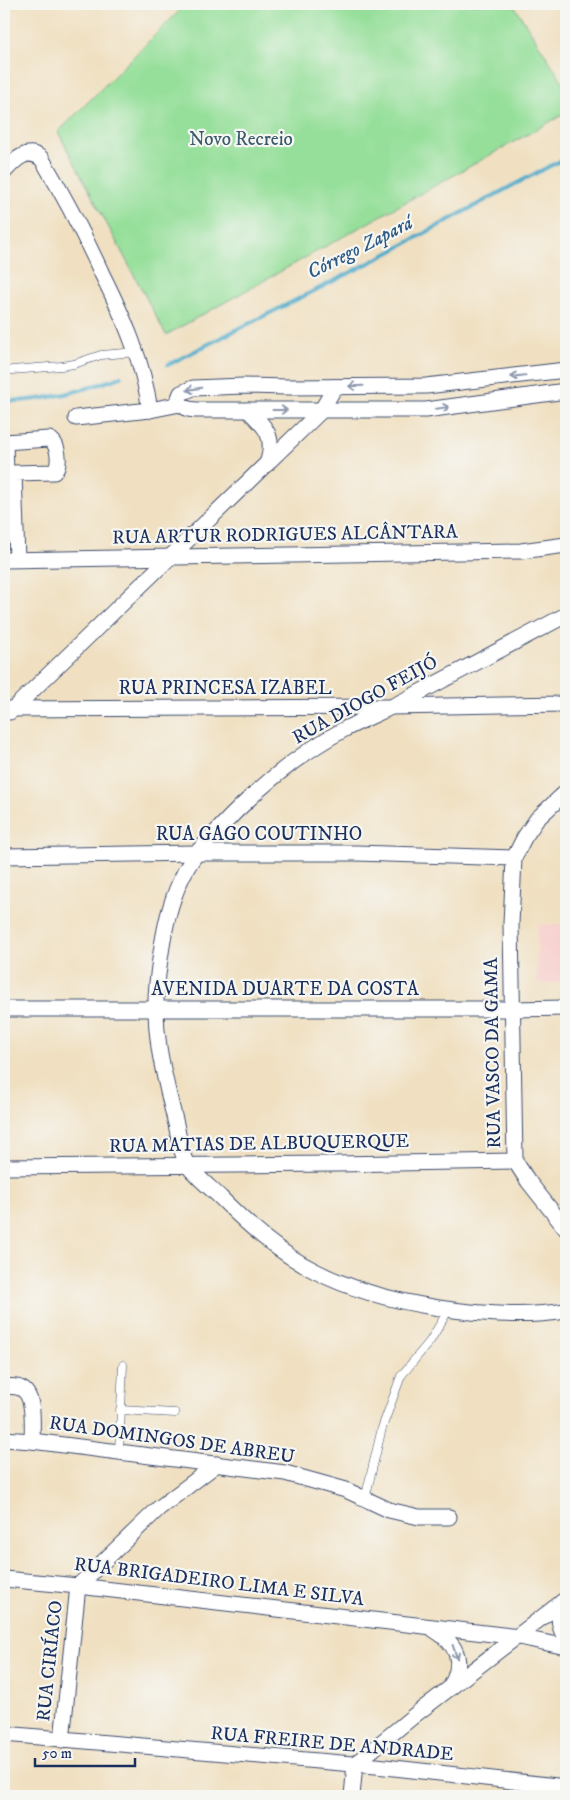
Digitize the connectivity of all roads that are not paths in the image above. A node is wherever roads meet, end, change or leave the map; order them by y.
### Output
1 (4, 172) edge
2 (137, 352) junction
3 (12, 370) dead end
4 (566, 370) edge
5 (473, 381) junction
6 (335, 386) junction
7 (566, 390) edge
8 (476, 403) junction
9 (180, 404) junction
10 (150, 410) junction
11 (248, 410) junction
12 (321, 411) junction
13 (76, 418) dead end
14 (4, 442) edge
15 (267, 464) junction
16 (8, 473) edge
17 (566, 544) edge
18 (172, 557) junction
19 (10, 560) edge
20 (566, 615) edge
21 (566, 704) edge
22 (391, 707) junction
23 (7, 712) edge
24 (566, 792) edge
25 (196, 853) junction
26 (4, 856) edge
27 (514, 858) junction
28 (566, 1008) edge
29 (4, 1009) edge
30 (154, 1009) junction
31 (513, 1009) junction
32 (515, 1161) junction
33 (187, 1164) junction
34 (4, 1167) edge
35 (566, 1230) edge
36 (449, 1309) junction
37 (566, 1311) edge
38 (123, 1365) dead end
39 (4, 1386) edge
40 (120, 1410) junction
41 (175, 1413) dead end
42 (4, 1439) edge
43 (32, 1441) junction
44 (119, 1452) junction
45 (217, 1464) junction
46 (365, 1499) junction
47 (449, 1517) dead end
48 (4, 1579) edge
49 (78, 1586) junction
50 (564, 1601) edge
51 (430, 1626) junction
52 (519, 1636) junction
53 (566, 1639) edge
54 (566, 1646) edge
55 (450, 1688) junction
56 (4, 1734) edge
57 (62, 1740) junction
58 (355, 1764) junction
59 (566, 1787) edge
60 (352, 1796) edge

1 - 2 street
2 - 3 lane
2 - 10 street
4 -> 5 street
5 -> 6 street
5 - 8 street
6 -> 9 street
6 - 12 street
7 - 8 street
12 -> 8 street
9 - 10 street
9 - 11 street
10 - 13 street
11 -> 12 street
11 - 15 street
12 - 15 street
14 - 16 street
14 - 16 street
15 - 18 street
16 - 19 street
17 - 18 street, RUA ARTUR RODRIGUES ALCÂNTARA
18 - 19 street, RUA ARTUR RODRIGUES ALCÂNTARA
18 - 23 street
20 - 22 street, RUA DIOGO FEIJÓ
21 - 22 street, RUA PRINCESA IZABEL
22 - 23 street, RUA PRINCESA IZABEL
22 - 25 street, RUA DIOGO FEIJÓ
24 - 27 street
25 - 26 street, RUA GAGO COUTINHO
25 - 27 street, RUA GAGO COUTINHO
25 - 30 street, RUA DIOGO FEIJÓ
27 - 31 street, RUA VASCO DA GAMA
28 - 31 street, AVENIDA DUARTE DA COSTA
29 - 30 street, AVENIDA DUARTE DA COSTA
30 - 31 street, AVENIDA DUARTE DA COSTA
30 - 33 street, RUA DIOGO FEIJÓ
31 - 32 street, RUA VASCO DA GAMA
32 - 33 street, RUA MATIAS DE ALBUQUERQUE
32 - 35 street, RUA VASCO DA GAMA
33 - 34 street, RUA MATIAS DE ALBUQUERQUE
33 - 36 street
36 - 37 street
36 - 46 lane
38 - 40 lane
39 - 43 street
40 - 41 lane
40 - 44 lane
42 - 43 street, RUA DOMINGOS DE ABREU
43 - 44 street, RUA DOMINGOS DE ABREU
44 - 45 street, RUA DOMINGOS DE ABREU
45 - 46 street, RUA DOMINGOS DE ABREU
45 - 49 street
46 - 47 street, RUA DOMINGOS DE ABREU
48 - 49 street, RUA BRIGADEIRO LIMA E SILVA
49 - 51 street, RUA BRIGADEIRO LIMA E SILVA
49 - 57 street, RUA CIRÍACO
50 - 52 street
50 - 53 street
51 - 52 street, RUA BRIGADEIRO LIMA E SILVA
51 -> 55 street, RUA BRIGADEIRO LIMA E SILVA
52 - 54 street, RUA BRIGADEIRO LIMA E SILVA
52 - 55 street
55 - 58 street
56 - 57 street, RUA FREIRE DE ANDRADE
57 - 58 street, RUA FREIRE DE ANDRADE
58 - 59 street, RUA FREIRE DE ANDRADE
58 - 60 street

